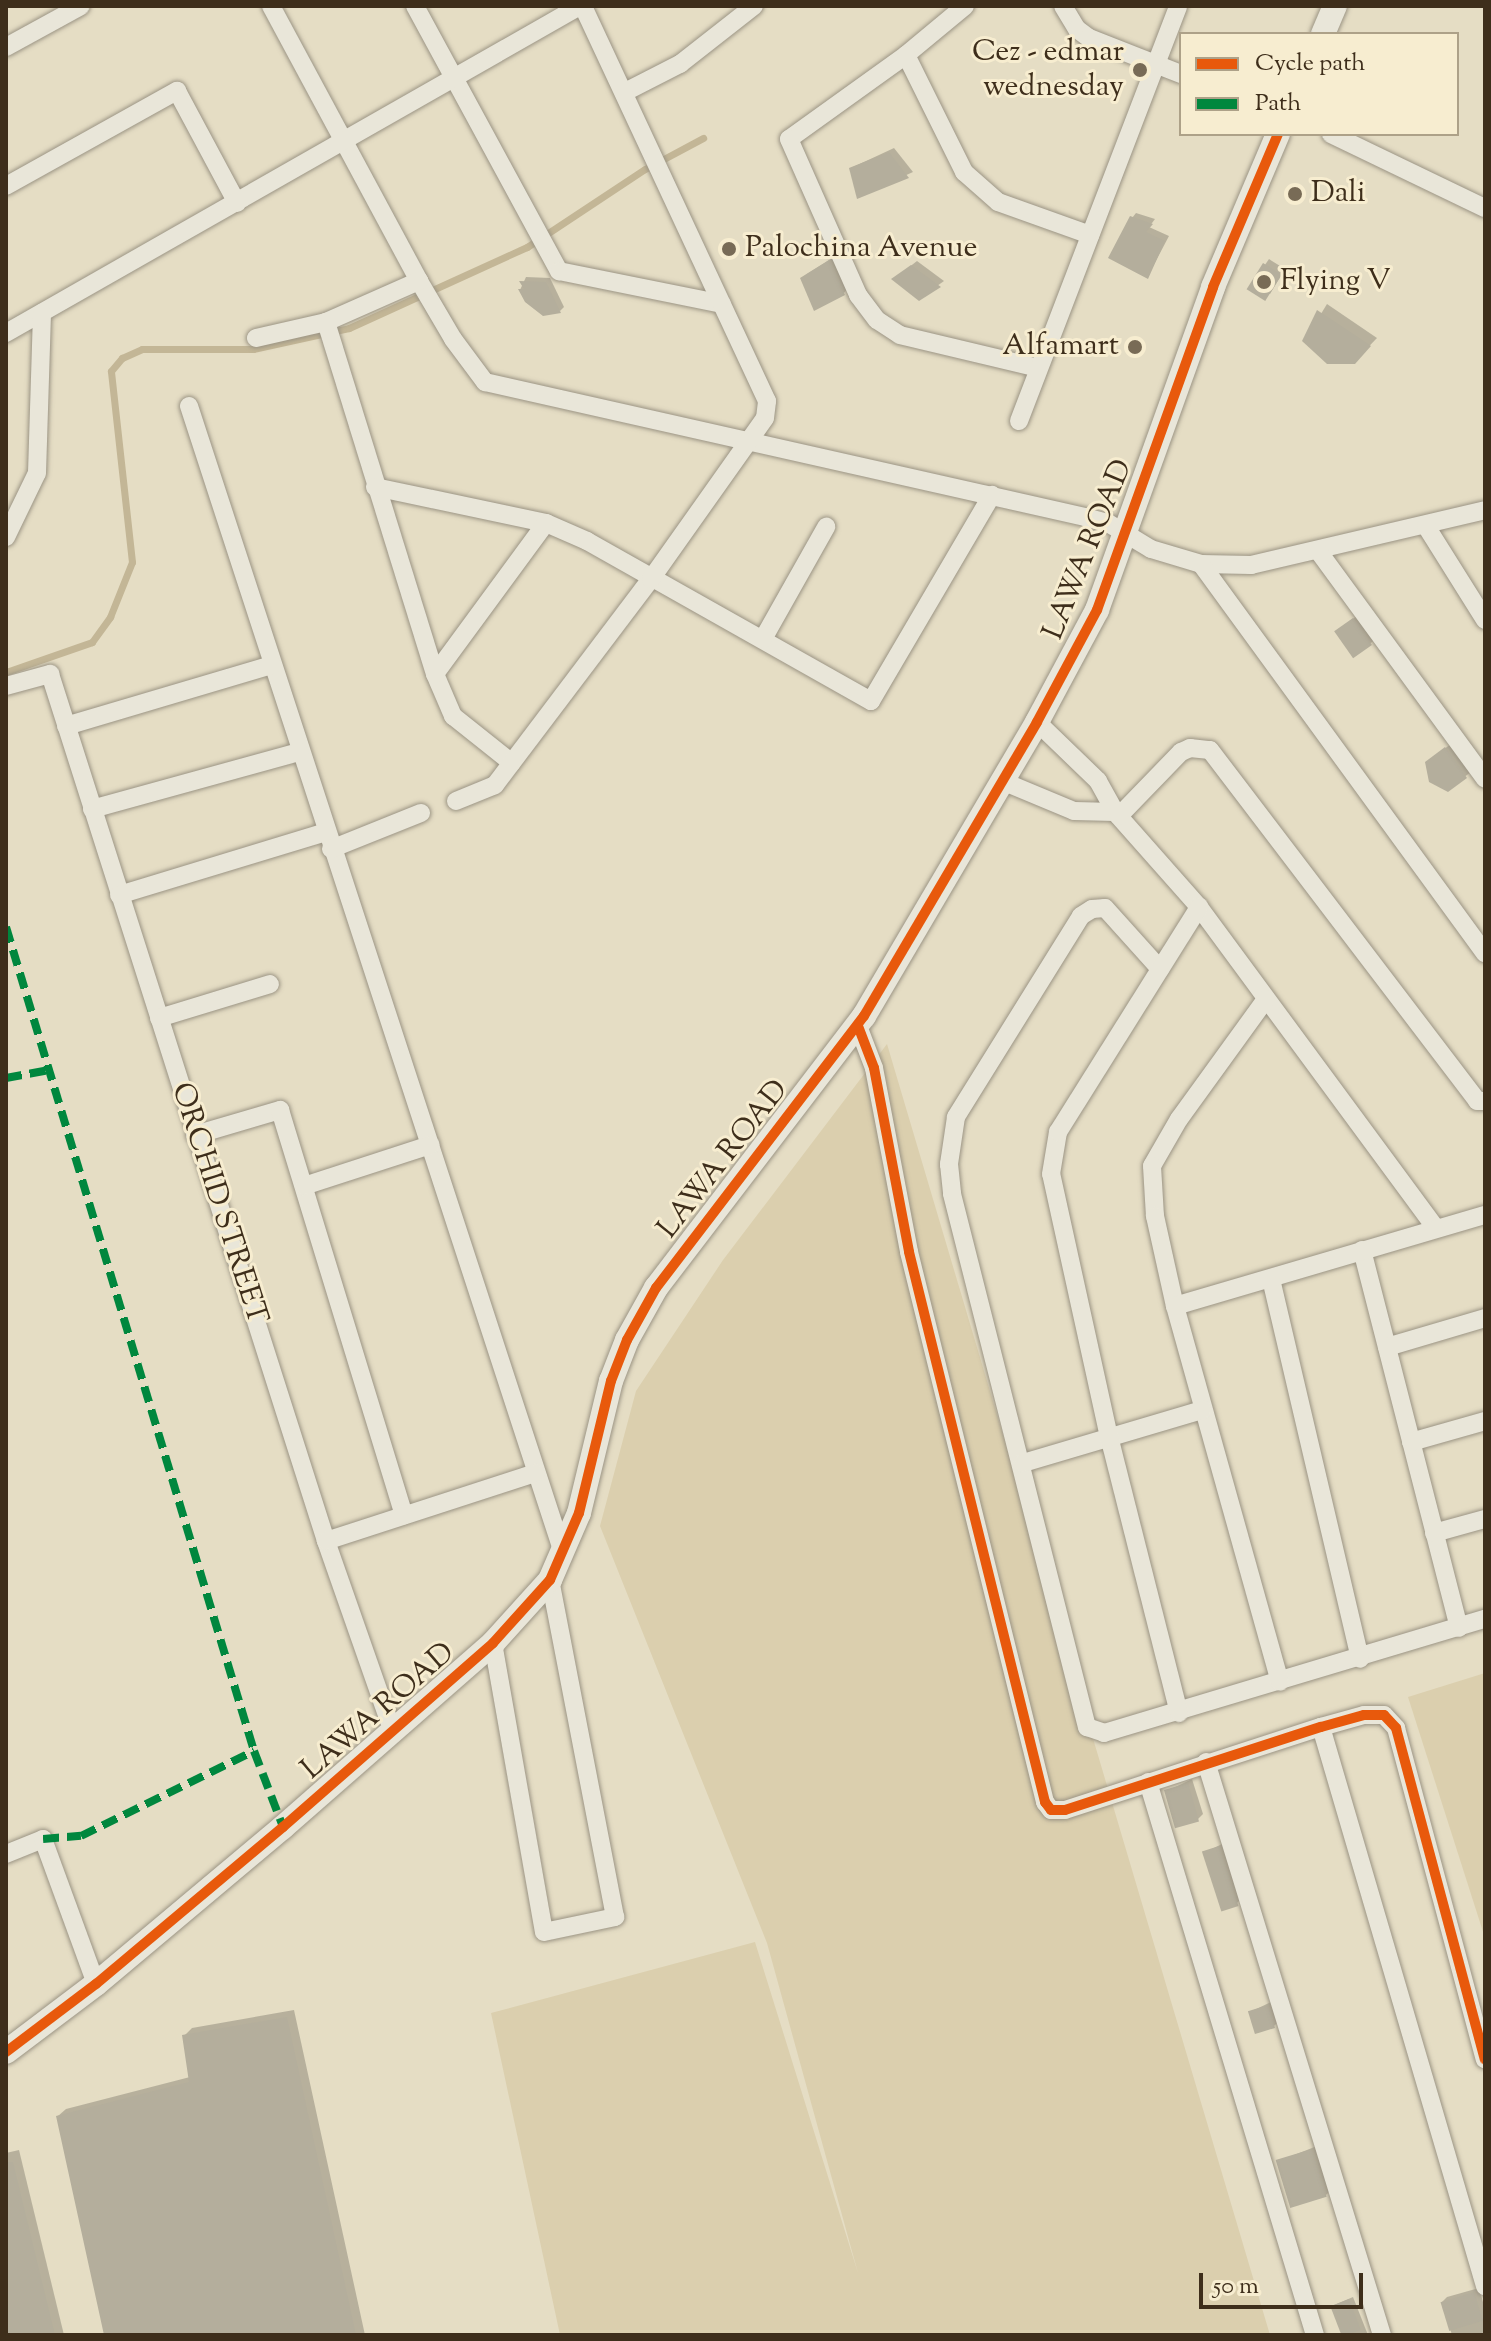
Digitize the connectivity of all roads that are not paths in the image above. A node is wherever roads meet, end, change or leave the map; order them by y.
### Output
1 (81, 6) edge
2 (271, 6) edge
3 (415, 6) edge
4 (581, 6) edge
5 (754, 6) edge
6 (965, 6) edge
7 (1063, 6) edge
8 (1178, 6) edge
9 (1335, 6) edge
10 (1324, 32) edge
11 (6, 47) edge
12 (906, 55) junction
13 (1157, 64) junction
14 (1179, 73) edge
15 (454, 77) junction
16 (625, 92) junction
17 (1277, 136) edge
18 (1335, 136) edge
19 (345, 139) junction
20 (6, 186) edge
21 (237, 203) junction
22 (1485, 208) edge
23 (1090, 235) junction
24 (419, 281) junction
25 (722, 304) junction
26 (42, 313) junction
27 (326, 322) junction
28 (6, 333) edge
29 (256, 338) dead end
30 (1038, 368) junction
31 (189, 406) dead end
32 (1019, 421) dead end
33 (751, 441) junction
34 (375, 487) junction
35 (992, 495) junction
36 (1485, 510) edge
37 (546, 523) junction
38 (1426, 526) junction
39 (826, 527) dead end
40 (1125, 533) junction
41 (6, 537) edge
42 (1319, 552) junction
43 (1201, 564) junction
44 (651, 579) junction
45 (1485, 620) edge
46 (763, 639) junction
47 (272, 665) junction
48 (435, 674) junction
49 (6, 686) edge
50 (1037, 722) junction
51 (66, 726) junction
52 (299, 752) junction
53 (512, 763) junction
54 (1485, 779) edge
55 (1002, 781) junction
56 (456, 801) dead end
57 (92, 809) junction
58 (421, 813) dead end
59 (1117, 814) junction
60 (328, 840) junction
61 (119, 895) junction
62 (1199, 907) junction
63 (1485, 953) edge
64 (1160, 969) junction
65 (270, 984) dead end
66 (1266, 999) junction
67 (159, 1018) junction
68 (858, 1026) junction
69 (1485, 1101) edge
70 (195, 1135) junction
71 (430, 1145) junction
72 (304, 1186) junction
73 (1485, 1215) edge
74 (1435, 1227) junction
75 (1362, 1250) junction
76 (1271, 1279) junction
77 (1175, 1306) junction
78 (1485, 1318) edge
79 (1387, 1347) junction
80 (1202, 1410) junction
81 (1485, 1421) edge
82 (1109, 1437) junction
83 (1411, 1442) junction
84 (1023, 1463) junction
85 (535, 1473) junction
86 (404, 1515) junction
87 (1485, 1519) edge
88 (1434, 1533) junction
89 (326, 1541) junction
90 (563, 1553) junction
91 (550, 1580) junction
92 (1485, 1619) edge
93 (1459, 1628) junction
94 (493, 1643) junction
95 (1360, 1659) junction
96 (1280, 1682) junction
97 (1179, 1713) junction
98 (1321, 1727) junction
99 (393, 1732) junction
100 (1206, 1762) junction
101 (1148, 1782) junction
102 (6, 1854) edge
103 (96, 1984) junction
104 (6, 2052) edge
105 (1485, 2059) edge
106 (1485, 2286) edge
107 (1315, 2335) edge
108 (1382, 2335) edge

1 - 11 street
2 - 19 street
3 - 15 street
4 - 15 street
4 - 16 street
5 - 16 street
6 - 12 street
7 - 13 street
8 - 13 street
9 - 10 main road
12 - 23 street
12 - 30 street
13 - 14 street
13 - 23 street
15 - 19 street
15 - 25 street
16 - 25 street
17 - 40 main road, LAWA ROAD
18 - 22 street
19 - 21 street
19 - 24 street
20 - 21 street
21 - 26 street
23 - 30 street
24 - 27 street
24 - 33 street
25 - 33 street
26 - 28 street
26 - 41 street
27 - 29 street
27 - 34 street
30 - 32 street
31 - 47 street
33 - 35 street
33 - 44 street
34 - 37 street
34 - 48 street
35 - 40 street
35 - 46 street
36 - 38 street
37 - 44 street
37 - 48 street
38 - 42 street
38 - 45 street
39 - 46 street
40 - 43 street
40 - 50 main road, LAWA ROAD
42 - 43 street
42 - 54 street
43 - 63 street
44 - 46 street
44 - 53 street
47 - 51 street
47 - 52 street
48 - 53 street
49 - 51 street, ORCHID STREET
50 - 55 main road, LAWA ROAD
50 - 59 street
51 - 57 street, ORCHID STREET
52 - 57 street
52 - 60 street
53 - 56 street
55 - 59 street
55 - 68 main road, LAWA ROAD
57 - 61 street, ORCHID STREET
58 - 60 street
59 - 62 street
59 - 69 street
60 - 61 street
60 - 71 street
61 - 67 street, ORCHID STREET
62 - 64 street
62 - 66 street
64 - 82 street
64 - 84 street
65 - 67 street
66 - 74 street
66 - 77 street
67 - 70 street, ORCHID STREET
68 - 90 main road, LAWA ROAD
68 - 101 street
70 - 72 street
70 - 89 street, ORCHID STREET
71 - 72 street
71 - 85 street
72 - 86 street
73 - 74 street
74 - 75 street
75 - 76 street
75 - 79 street
76 - 77 street
76 - 95 street
77 - 80 street
78 - 79 street
79 - 83 street
80 - 82 street
80 - 96 street
81 - 83 street
82 - 84 street
82 - 97 street
83 - 88 street
84 - 97 street
85 - 86 street
85 - 90 street
86 - 89 street
87 - 88 street
88 - 93 street
89 - 99 street, ORCHID STREET
90 - 91 main road, LAWA ROAD
91 - 94 main road, LAWA ROAD
91 - 94 street
92 - 93 street
93 - 95 street
94 - 99 main road, LAWA ROAD
95 - 96 street
96 - 97 street
98 - 100 street
98 - 105 street
98 - 106 street
99 - 103 main road, LAWA ROAD
100 - 101 street
100 - 108 street
101 - 107 street
102 - 103 street
103 - 104 main road, LAWA ROAD

